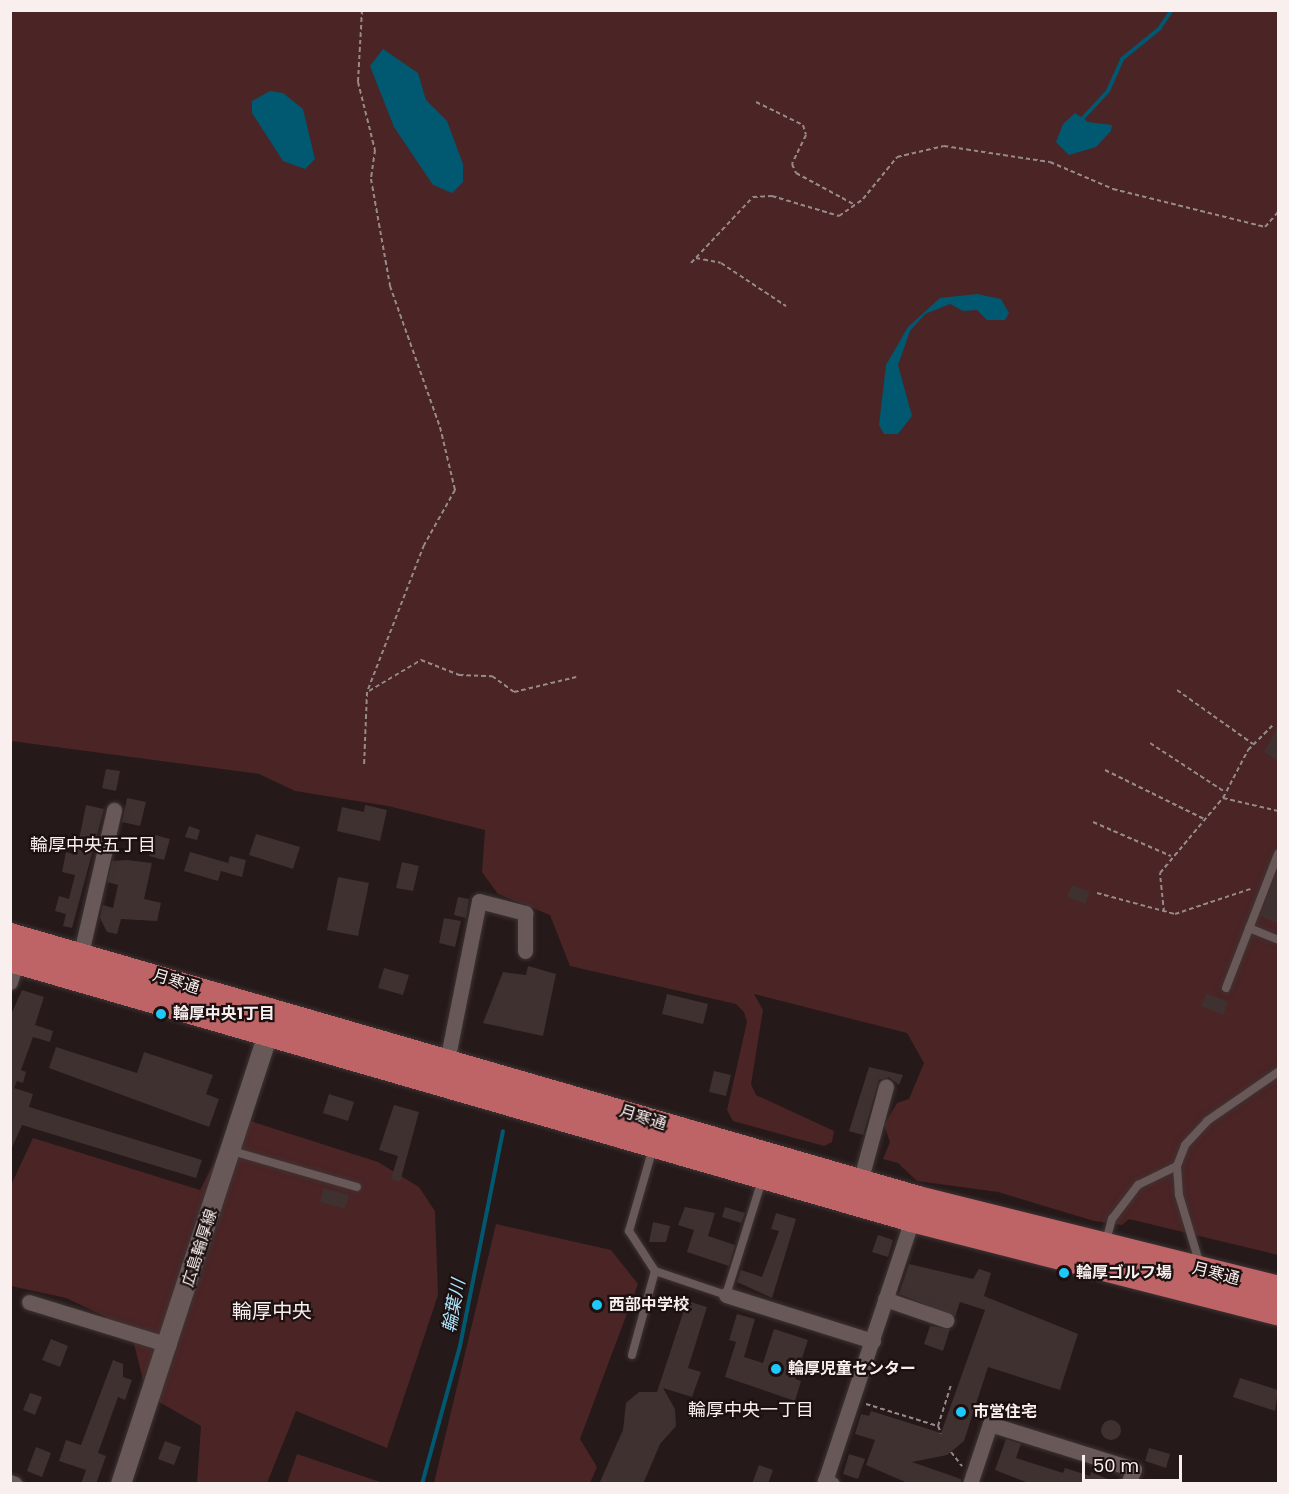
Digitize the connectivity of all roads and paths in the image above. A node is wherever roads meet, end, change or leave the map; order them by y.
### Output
1 (362, 10) edge
2 (756, 102) dead end
3 (855, 205) junction
4 (1278, 212) edge
5 (696, 258) junction
6 (691, 263) dead end
7 (786, 306) dead end
8 (576, 677) dead end
9 (1178, 690) dead end
10 (367, 692) junction
11 (1274, 725) dead end
12 (1150, 743) dead end
13 (1253, 744) junction
14 (364, 766) dead end
15 (1105, 770) dead end
16 (1225, 792) junction
17 (1223, 798) junction
18 (114, 810) dead end
19 (1278, 811) edge
20 (1204, 819) junction
21 (1093, 822) dead end
22 (1278, 854) edge
23 (1171, 856) junction
24 (1267, 884) junction
25 (1097, 893) dead end
26 (1164, 912) junction
27 (1249, 928) junction
28 (1278, 940) edge
29 (525, 951) dead end
30 (81, 953) junction
31 (14, 955) edge
32 (1226, 988) dead end
33 (272, 1022) junction
34 (447, 1061) junction
35 (1278, 1072) edge
36 (886, 1086) dead end
37 (656, 1134) junction
38 (231, 1151) junction
39 (1177, 1166) junction
40 (766, 1167) junction
41 (860, 1182) junction
42 (357, 1187) dead end
43 (915, 1209) junction
44 (1105, 1246) junction
45 (1201, 1270) junction
46 (655, 1272) junction
47 (1278, 1289) edge
48 (726, 1296) junction
49 (885, 1299) junction
50 (29, 1302) dead end
51 (1278, 1312) edge
52 (946, 1320) dead end
53 (873, 1341) junction
54 (169, 1345) junction
55 (632, 1355) dead end
56 (951, 1385) dead end
57 (853, 1400) junction
58 (938, 1426) junction
59 (941, 1433) dead end
60 (951, 1452) dead end
61 (969, 1476) edge
62 (121, 1484) edge
63 (832, 1484) edge
64 (1128, 1484) edge

1 - 10 path
2 - 3 path
3 - 4 path
3 - 5 path
5 - 6 path
5 - 7 path
8 - 10 path
9 - 13 path
10 - 14 path
11 - 13 path
12 - 16 path
13 - 16 path
15 - 20 path
16 - 17 path
17 - 19 path
17 - 20 path
18 - 30 street
20 - 23 path
21 - 23 path
22 - 24 lane
23 - 26 path
24 - 26 path
24 - 27 lane
25 - 26 path
27 - 28 lane
27 - 32 lane
29 - 34 street
30 - 31 highway, 月寒通
30 - 33 highway, 月寒通
31 - 33 highway, 月寒通
33 - 34 highway, 月寒通
33 - 37 highway, 月寒通
33 - 38 street, 広島輪厚線
34 - 37 highway, 月寒通
35 - 39 lane
36 - 41 street
37 - 40 highway, 月寒通
37 - 46 lane
38 - 42 lane
38 - 54 street, 広島輪厚線
39 - 44 lane
39 - 45 lane
40 - 41 highway, 月寒通
40 - 43 highway, 月寒通
40 - 48 lane
41 - 43 highway, 月寒通
43 - 44 highway, 月寒通
43 - 49 street
43 - 51 highway, 月寒通
44 - 45 highway, 月寒通
45 - 47 highway, 月寒通
46 - 48 lane
46 - 55 lane
48 - 53 street
49 - 52 street
49 - 53 street
50 - 54 street
53 - 57 street
54 - 62 street, 広島輪厚線
56 - 58 path
57 - 58 path
57 - 63 street
58 - 59 path
60 - 61 path
61 - 64 street

